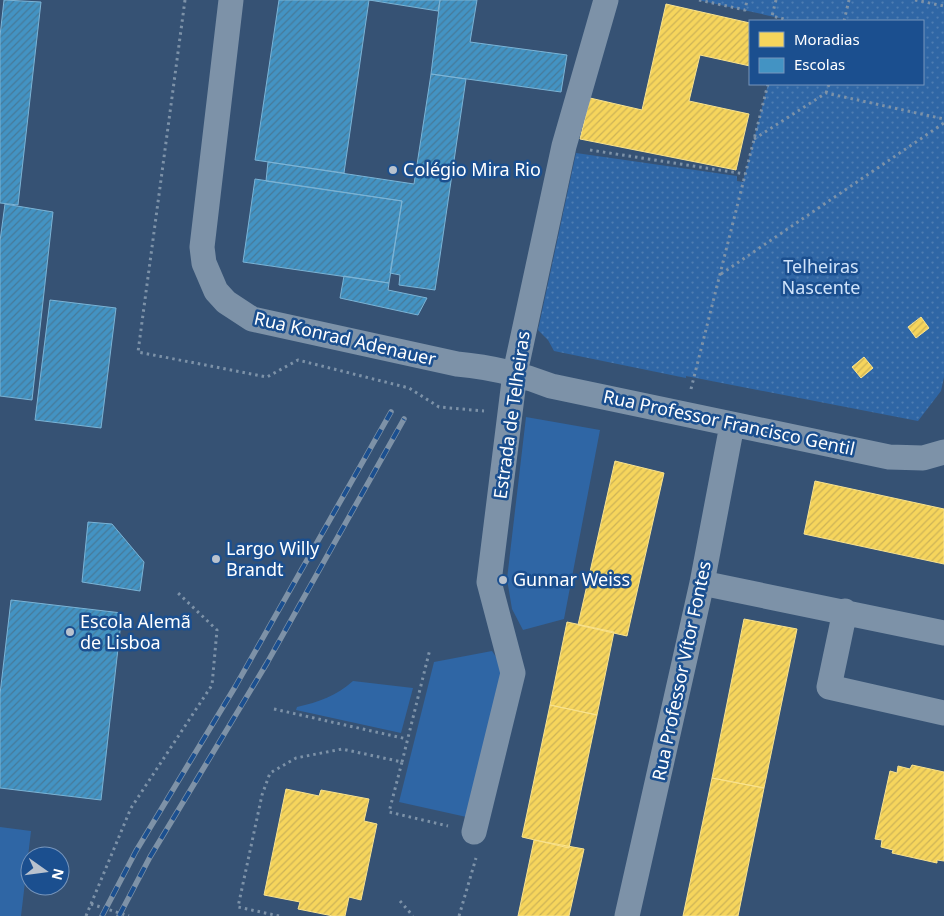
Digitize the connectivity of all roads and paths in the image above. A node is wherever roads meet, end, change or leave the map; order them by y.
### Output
1 (231, 0) edge
2 (606, 0) edge
3 (699, 0) edge
4 (747, 0) edge
5 (776, 0) edge
6 (849, 0) edge
7 (915, 0) edge
8 (944, 6) edge
9 (784, 20) edge
10 (844, 20) edge
11 (768, 85) edge
12 (829, 85) edge
13 (826, 94) junction
14 (944, 119) edge
15 (944, 123) edge
16 (754, 139) junction
17 (564, 146) junction
18 (745, 174) junction
19 (720, 274) junction
20 (515, 373) junction
21 (684, 415) junction
22 (732, 425) junction
23 (944, 452) edge
24 (702, 582) junction
25 (178, 593) dead end
26 (845, 611) junction
27 (944, 633) edge
28 (430, 649) dead end
29 (274, 709) dead end
30 (944, 713) edge
31 (407, 739) junction
32 (402, 762) junction
33 (474, 832) joint
34 (476, 862) dead end
35 (400, 901) dead end
36 (92, 904) junction
37 (86, 916) edge
38 (129, 916) edge
39 (279, 916) edge
40 (413, 916) edge
41 (459, 916) edge
42 (627, 916) edge

1 - 20 street, Rua Konrad Adenauer
2 - 17 street, Estrada de Telheiras
3 - 4 path
5 - 9 path
6 - 10 path
7 - 8 path
11 - 16 path
12 - 13 path
13 - 14 path
13 - 16 path
15 - 19 path
16 - 18 path
17 - 18 path
17 - 20 street, Estrada de Telheiras
18 - 19 path
19 - 21 path
20 - 21 street, Rua Professor Francisco Gentil
20 - 33 street, Estrada de Telheiras
21 - 22 street, Rua Professor Francisco Gentil
22 - 23 street, Rua Professor Francisco Gentil
22 - 24 street, Rua Professor Vítor Fontes
24 - 26 street
24 - 42 street, Rua Professor Vítor Fontes
25 - 36 path
26 - 27 street
26 - 30 street
28 - 31 path
29 - 31 path
31 - 32 path
32 - 33 path
32 - 39 path
34 - 41 path
35 - 40 path
36 - 37 path
36 - 38 path

